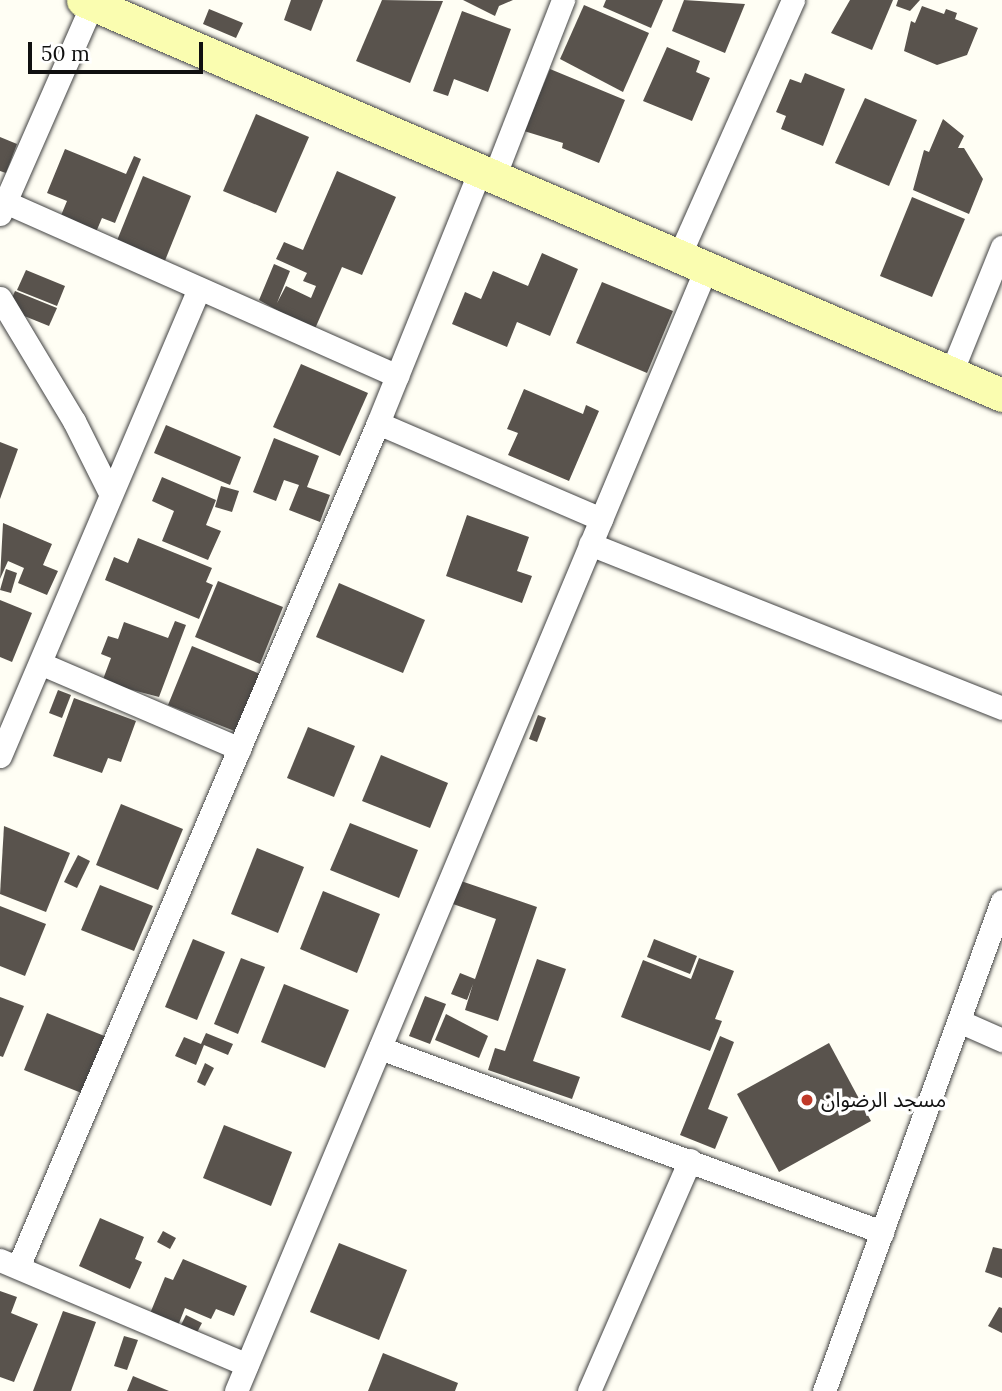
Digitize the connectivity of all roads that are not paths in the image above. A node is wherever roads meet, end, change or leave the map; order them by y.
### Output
1 (563, 0) edge
2 (793, 0) edge
3 (90, 1) edge
4 (487, 174) junction
5 (3, 208) edge
6 (1002, 247) edge
7 (692, 264) junction
8 (198, 291) junction
9 (0, 298) edge
10 (951, 373) junction
11 (397, 376) junction
12 (1002, 395) edge
13 (379, 423) junction
14 (109, 491) junction
15 (601, 519) junction
16 (590, 544) junction
17 (42, 664) junction
18 (1002, 708) edge
19 (240, 749) junction
20 (0, 756) edge
21 (1002, 901) edge
22 (959, 1021) junction
23 (1002, 1040) edge
24 (380, 1048) junction
25 (690, 1160) junction
26 (882, 1232) junction
27 (9, 1264) edge
28 (247, 1365) junction
29 (236, 1391) edge
30 (589, 1391) edge
31 (824, 1391) edge

1 - 4 street
2 - 7 street
3 - 4 street
3 - 5 street
4 - 7 street
4 - 11 street
5 - 8 street
6 - 10 street
7 - 10 street
7 - 15 street
8 - 11 street
8 - 14 street
9 - 14 street
10 - 12 street
11 - 13 street
13 - 15 street
13 - 19 street
14 - 17 street
15 - 16 street
16 - 18 street
16 - 24 street
17 - 19 street
17 - 20 street
19 - 27 street
21 - 22 street
22 - 23 street
22 - 26 street
24 - 25 street
24 - 28 street
25 - 26 street
25 - 30 street
26 - 31 street
27 - 28 street
28 - 29 street

